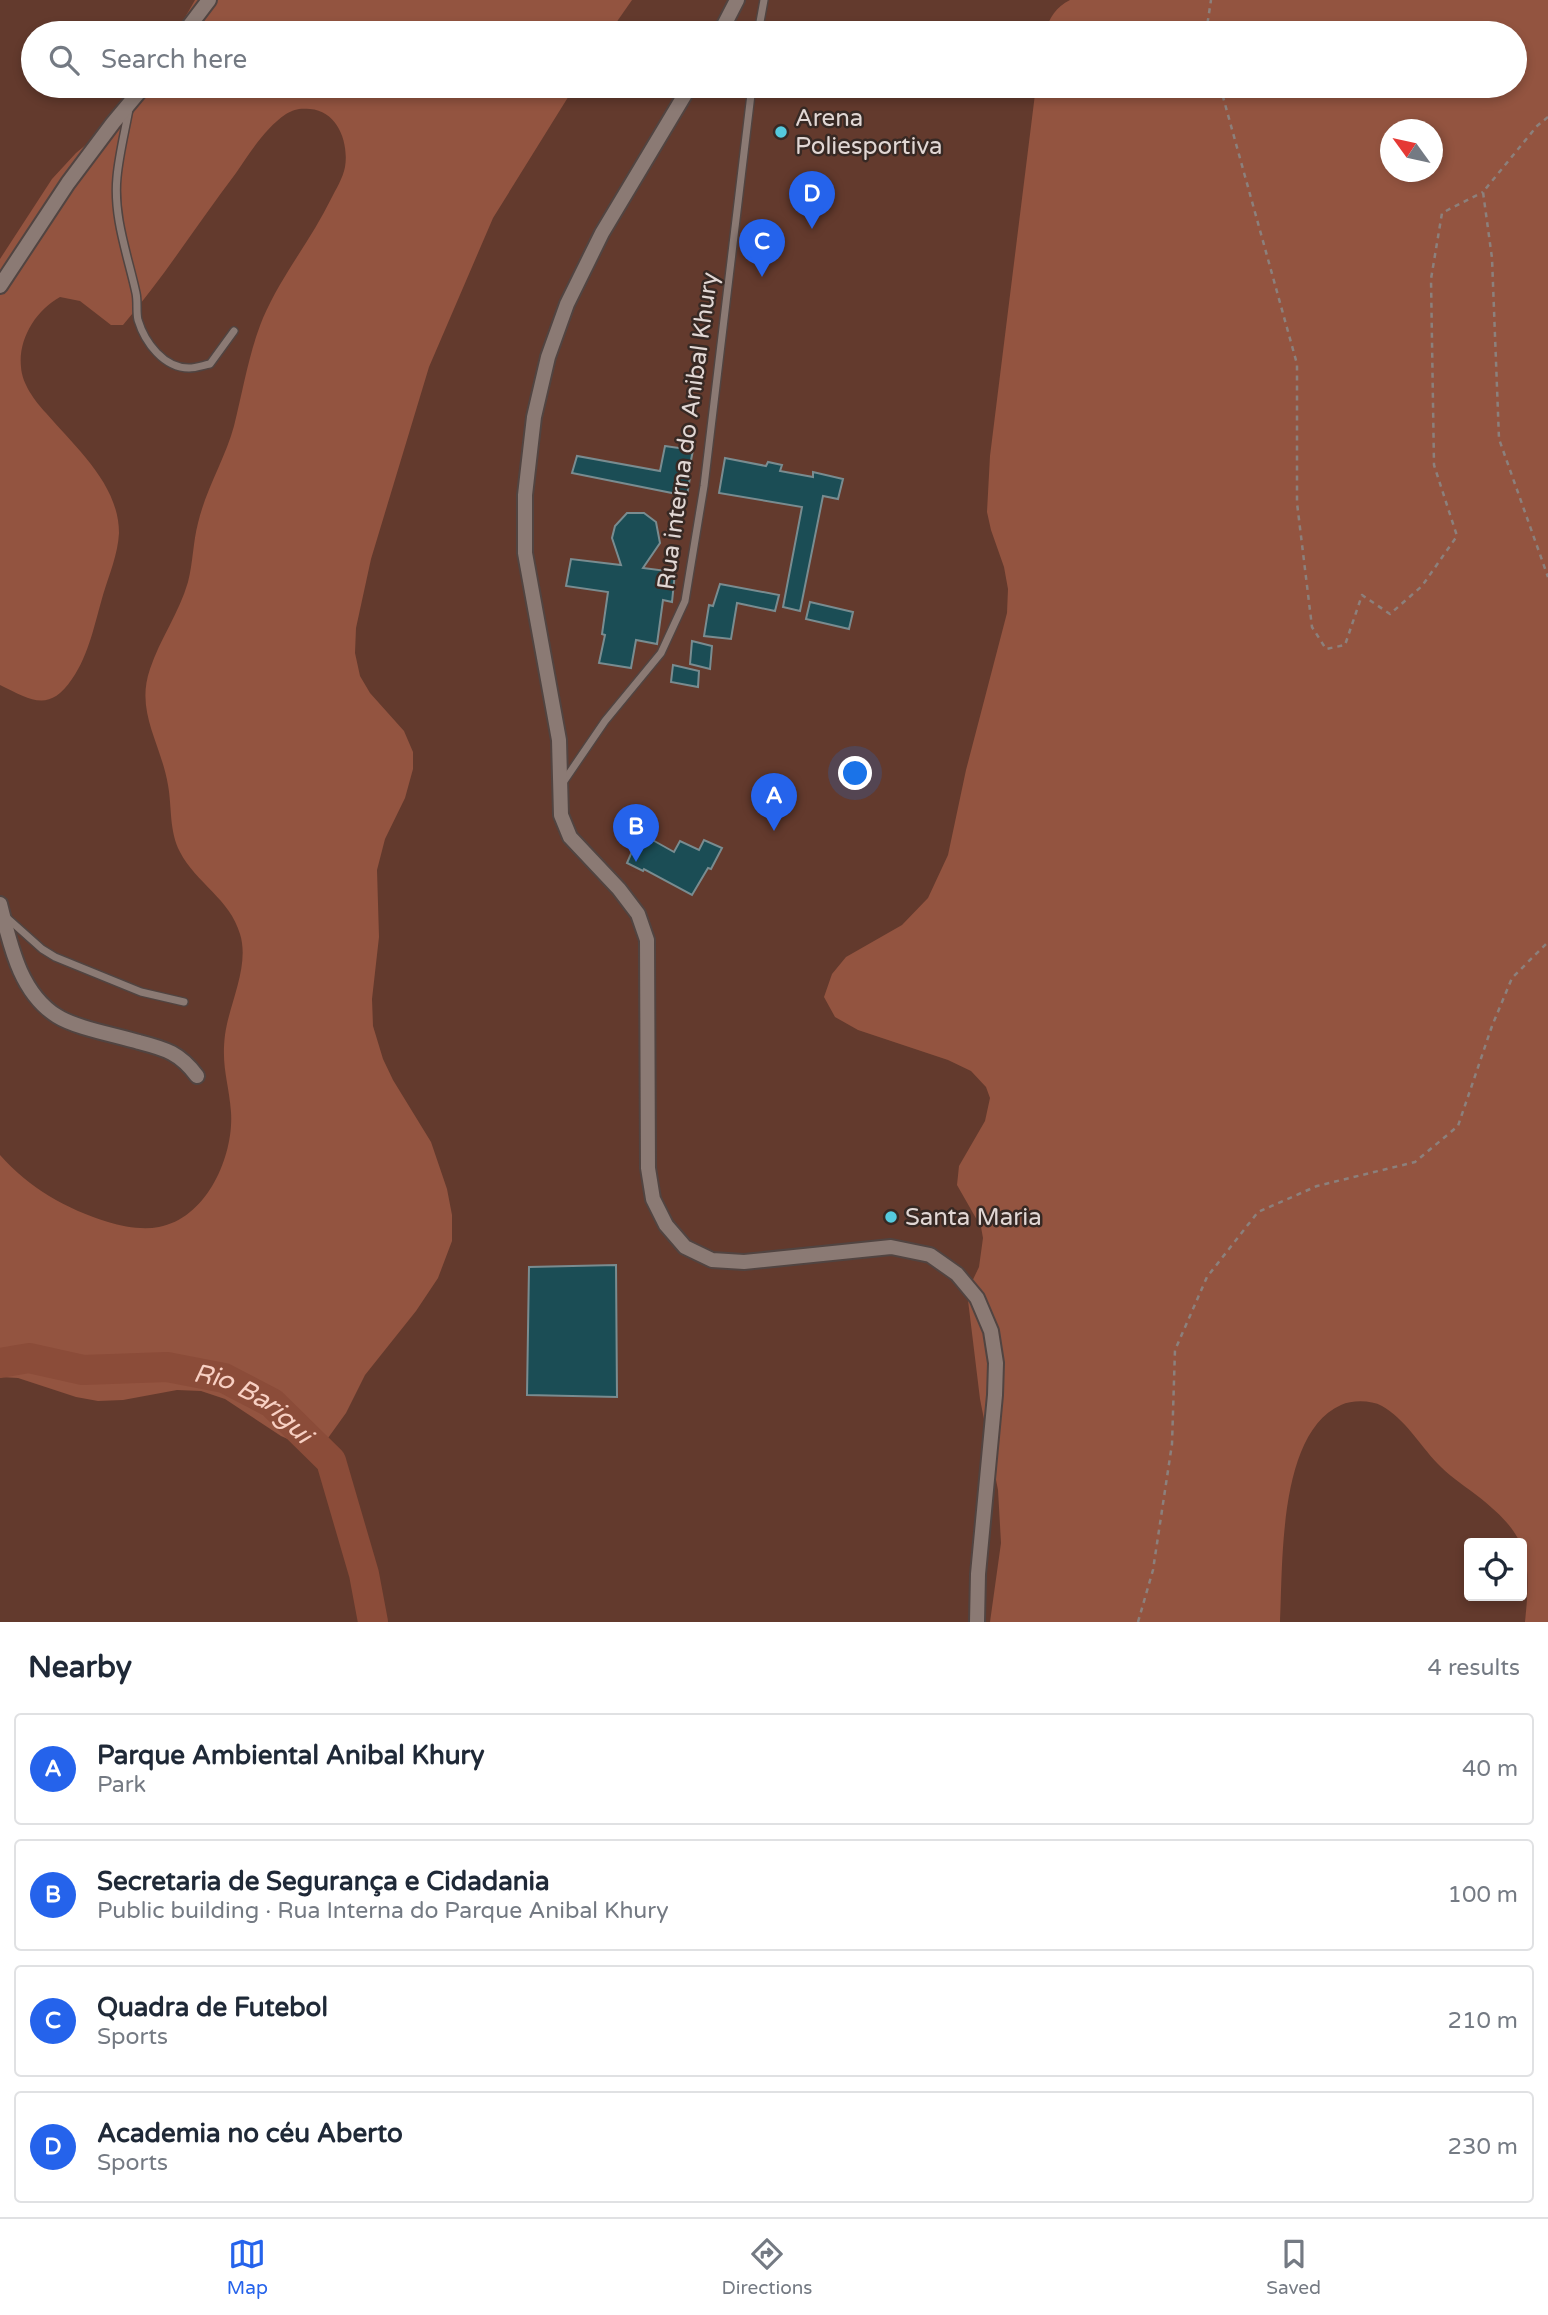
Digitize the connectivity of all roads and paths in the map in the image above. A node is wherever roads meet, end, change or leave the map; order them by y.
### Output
1 (209, 0) edge
2 (737, 0) edge
3 (764, 0) edge
4 (1211, 0) edge
5 (193, 21) edge
6 (726, 21) edge
7 (760, 21) edge
8 (1208, 21) edge
9 (135, 98) edge
10 (683, 98) edge
11 (751, 98) edge
12 (1223, 98) edge
13 (130, 105) junction
14 (1548, 117) edge
15 (1483, 192) junction
16 (0, 286) edge
17 (234, 331) dead end
18 (1548, 577) edge
19 (561, 786) junction
20 (1, 908) edge
21 (1548, 942) edge
22 (184, 1002) dead end
23 (197, 1076) dead end
24 (977, 1622) edge
25 (1138, 1622) edge

1 - 5 street
2 - 6 street
3 - 7 lane
4 - 8 path
9 - 13 street
10 - 19 street
11 - 19 lane, Rua interna do Anibal Khury
12 - 15 path
13 - 16 street
13 - 17 lane
14 - 15 path
15 - 18 path
19 - 24 street
20 - 22 lane
20 - 23 street
21 - 25 path

